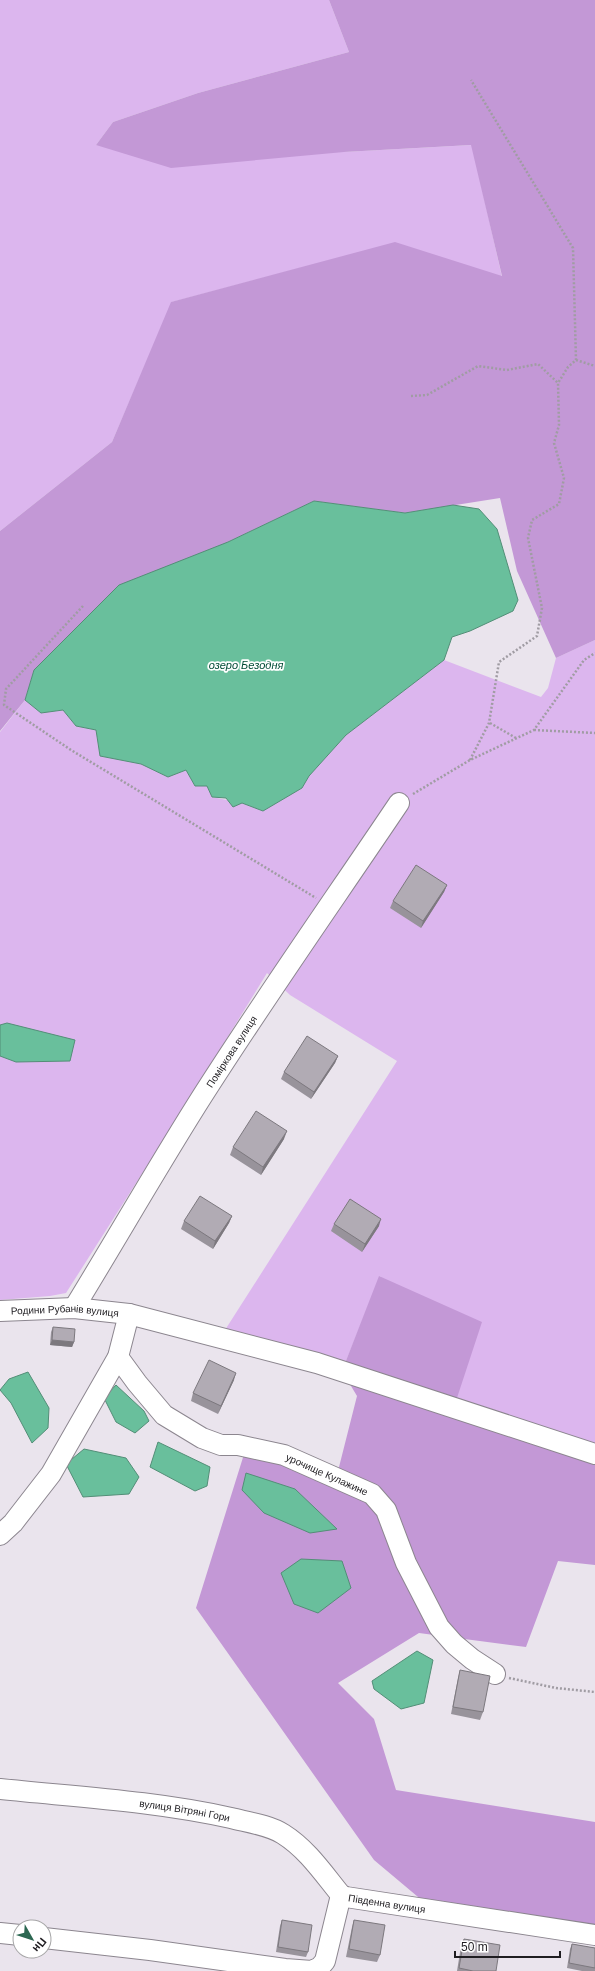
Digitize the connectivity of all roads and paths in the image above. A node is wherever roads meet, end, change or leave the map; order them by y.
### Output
1 (472, 80) dead end
2 (576, 360) junction
3 (595, 366) edge
4 (558, 384) junction
5 (411, 396) dead end
6 (83, 606) dead end
7 (595, 653) edge
8 (489, 723) junction
9 (534, 730) junction
10 (595, 733) edge
11 (517, 739) junction
12 (470, 760) junction
13 (399, 803) joint
14 (330, 907) junction
15 (74, 1308) junction
16 (0, 1311) edge
17 (129, 1314) junction
18 (118, 1357) junction
19 (595, 1454) edge
20 (0, 1535) edge
21 (496, 1674) joint
22 (595, 1692) edge
23 (0, 1789) edge
24 (341, 1895) junction
25 (0, 1933) edge
26 (12, 1934) edge
27 (595, 1935) edge
28 (52, 1939) edge

1 - 2 path
2 - 3 path
2 - 4 path
4 - 5 path
4 - 8 path
6 - 14 path
7 - 9 path
8 - 11 path
8 - 12 path
9 - 10 path
9 - 11 path
11 - 12 path
12 - 13 path
13 - 14 street, Поміркова вулиця
14 - 15 street, Поміркова вулиця
15 - 16 street, Родини Рубанів вулиця
15 - 17 street, Родини Рубанів вулиця
17 - 18 street
17 - 19 street, Родини Рубанів вулиця
18 - 20 street
18 - 21 street, урочище Кулажине
21 - 22 path
23 - 24 street, вулиця Вітряні Гори
24 - 27 street, Південна вулиця
24 - 28 street, Південна вулиця
25 - 26 street

